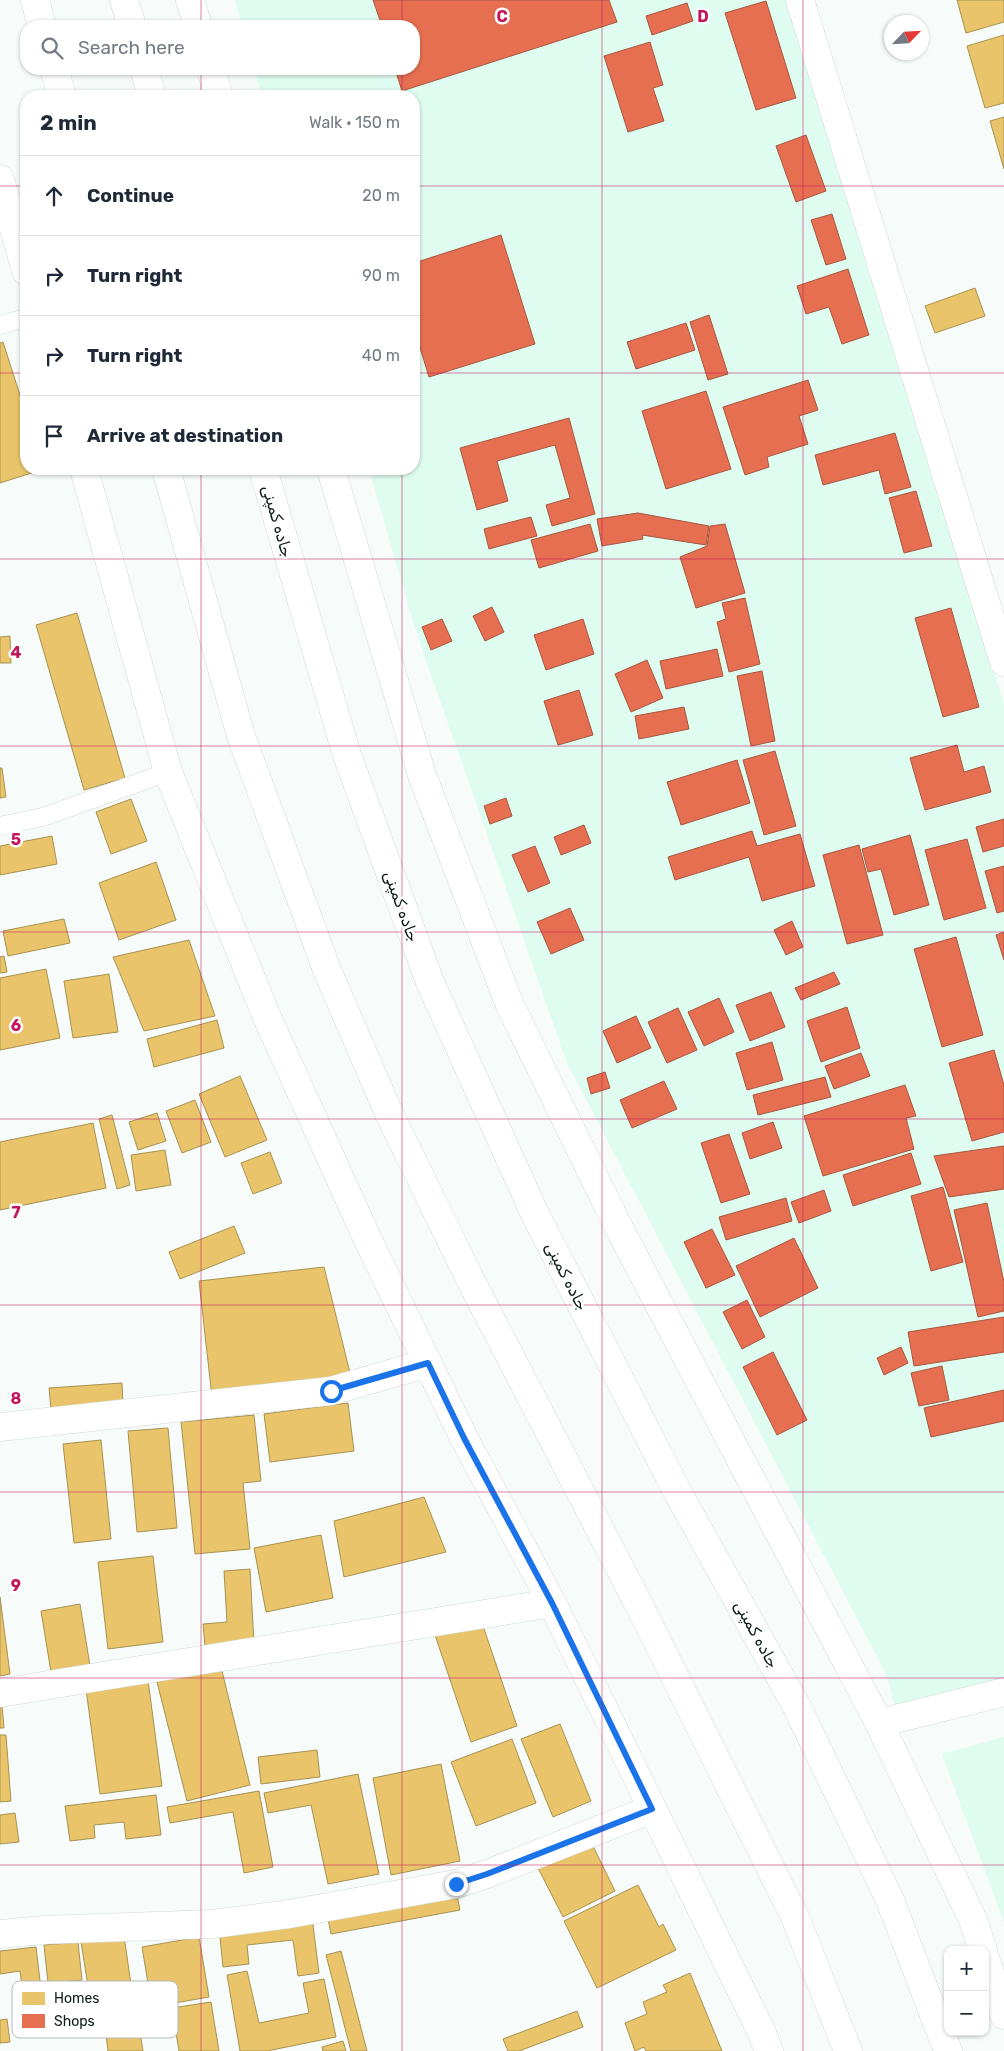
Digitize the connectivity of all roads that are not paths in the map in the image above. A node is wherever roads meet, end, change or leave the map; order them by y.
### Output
1 (35, 0) edge
2 (124, 0) edge
3 (190, 0) edge
4 (800, 0) edge
5 (40, 20) edge
6 (130, 20) edge
7 (196, 20) edge
8 (56, 75) edge
9 (146, 75) edge
10 (213, 75) edge
11 (60, 90) edge
12 (150, 90) edge
13 (217, 90) edge
14 (0, 179) edge
15 (20, 250) edge
16 (20, 320) edge
17 (0, 325) edge
18 (86, 475) edge
19 (168, 475) edge
20 (264, 475) edge
21 (333, 475) edge
22 (1004, 662) edge
23 (168, 772) junction
24 (0, 826) edge
25 (428, 1363) junction
26 (0, 1427) edge
27 (552, 1603) junction
28 (1004, 1692) edge
29 (0, 1693) edge
30 (879, 1723) junction
31 (652, 1809) junction
32 (0, 1934) edge
33 (981, 1946) edge
34 (989, 1970) edge
35 (1004, 2015) edge
36 (769, 2051) edge
37 (848, 2051) edge
38 (948, 2051) edge

1 - 5 main road
2 - 6 main road
3 - 7 main road
4 - 22 main road
8 - 11 main road
9 - 12 main road
10 - 13 main road
14 - 15 main road
16 - 17 lane
18 - 23 main road
19 - 37 main road
20 - 38 main road, جاده کمپنی
21 - 30 main road
23 - 24 lane
23 - 25 main road
25 - 26 main road
25 - 27 main road
27 - 29 main road
27 - 31 main road
28 - 30 main road
30 - 33 main road
31 - 32 main road
31 - 36 main road
34 - 35 main road

